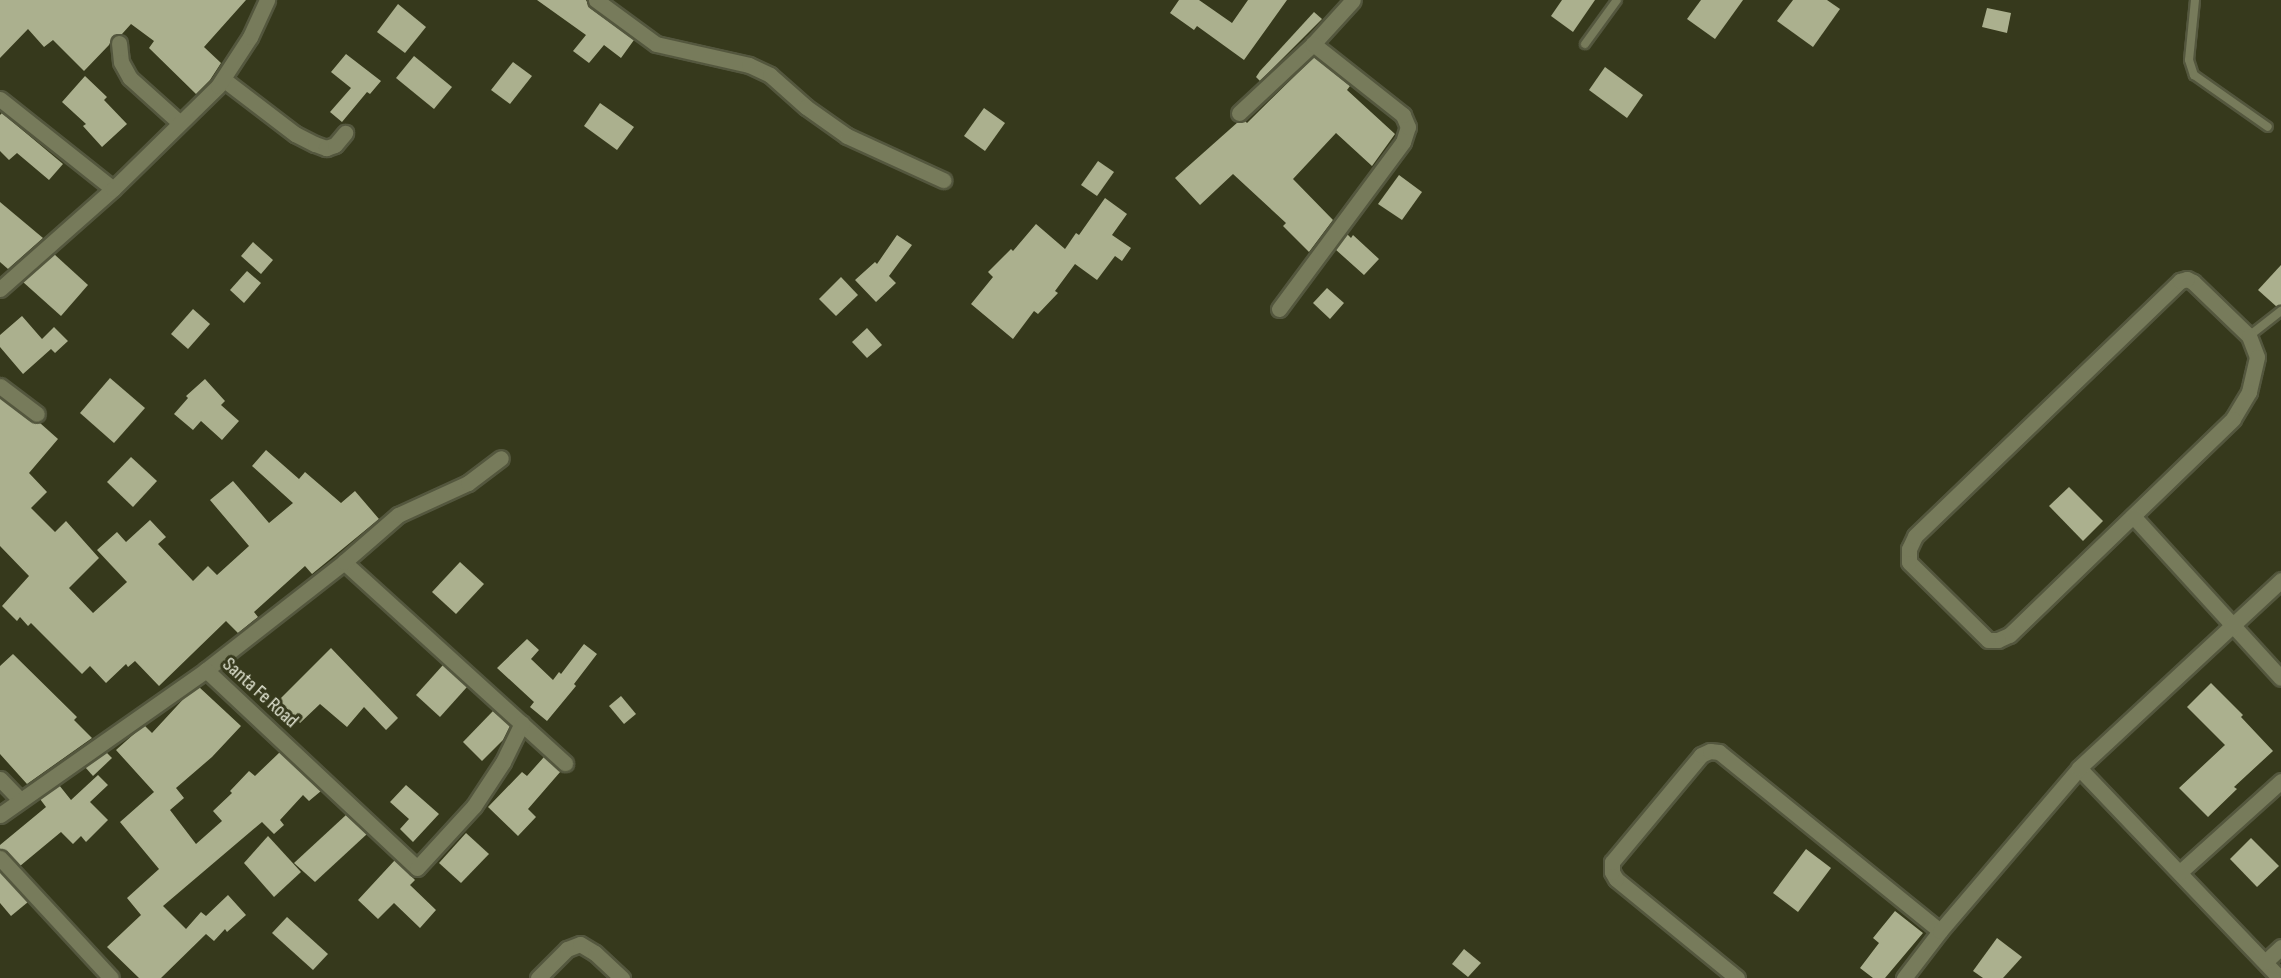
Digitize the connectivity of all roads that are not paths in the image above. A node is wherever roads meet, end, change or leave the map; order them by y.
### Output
1 (267, 0) edge
2 (596, 0) edge
3 (1353, 0) edge
4 (1617, 0) edge
5 (2195, 0) edge
6 (119, 43) dead end
7 (1314, 44) junction
8 (1585, 44) dead end
9 (222, 80) junction
10 (0, 99) edge
11 (1239, 113) dead end
12 (180, 123) junction
13 (2268, 127) dead end
14 (345, 133) dead end
15 (943, 180) dead end
16 (112, 189) junction
17 (0, 289) edge
18 (1279, 309) dead end
19 (2281, 311) edge
20 (2249, 336) junction
21 (0, 386) edge
22 (37, 414) dead end
23 (501, 458) dead end
24 (2133, 516) junction
25 (344, 562) junction
26 (2281, 580) edge
27 (2232, 626) junction
28 (206, 670) junction
29 (2281, 678) edge
30 (522, 723) junction
31 (565, 763) dead end
32 (2079, 768) junction
33 (0, 779) edge
34 (2281, 781) edge
35 (20, 800) junction
36 (0, 815) edge
37 (0, 858) edge
38 (2180, 872) junction
39 (1940, 931) junction
40 (2281, 947) edge
41 (2265, 962) junction
42 (111, 978) edge
43 (538, 978) edge
44 (622, 978) edge
45 (1737, 978) edge
46 (1904, 978) edge
47 (2280, 978) edge

1 - 9 street
2 - 15 street
3 - 7 street
4 - 8 lane
5 - 13 lane
6 - 12 street
7 - 11 street
7 - 18 street
9 - 12 street
9 - 14 street
10 - 16 street
12 - 16 street
16 - 17 street
19 - 20 lane
20 - 24 street
20 - 24 street
21 - 22 street
23 - 25 street
24 - 27 street
25 - 28 street
25 - 30 street
26 - 27 street
27 - 29 street
27 - 32 street
28 - 30 street, Santa Fe Road
28 - 35 street, Santa Fe Road
30 - 31 street
32 - 38 street
32 - 39 street
33 - 35 street
34 - 38 street
35 - 36 street, Santa Fe Road
37 - 42 street
38 - 41 street
39 - 45 street
39 - 46 street
40 - 41 street
41 - 47 street
43 - 44 street

